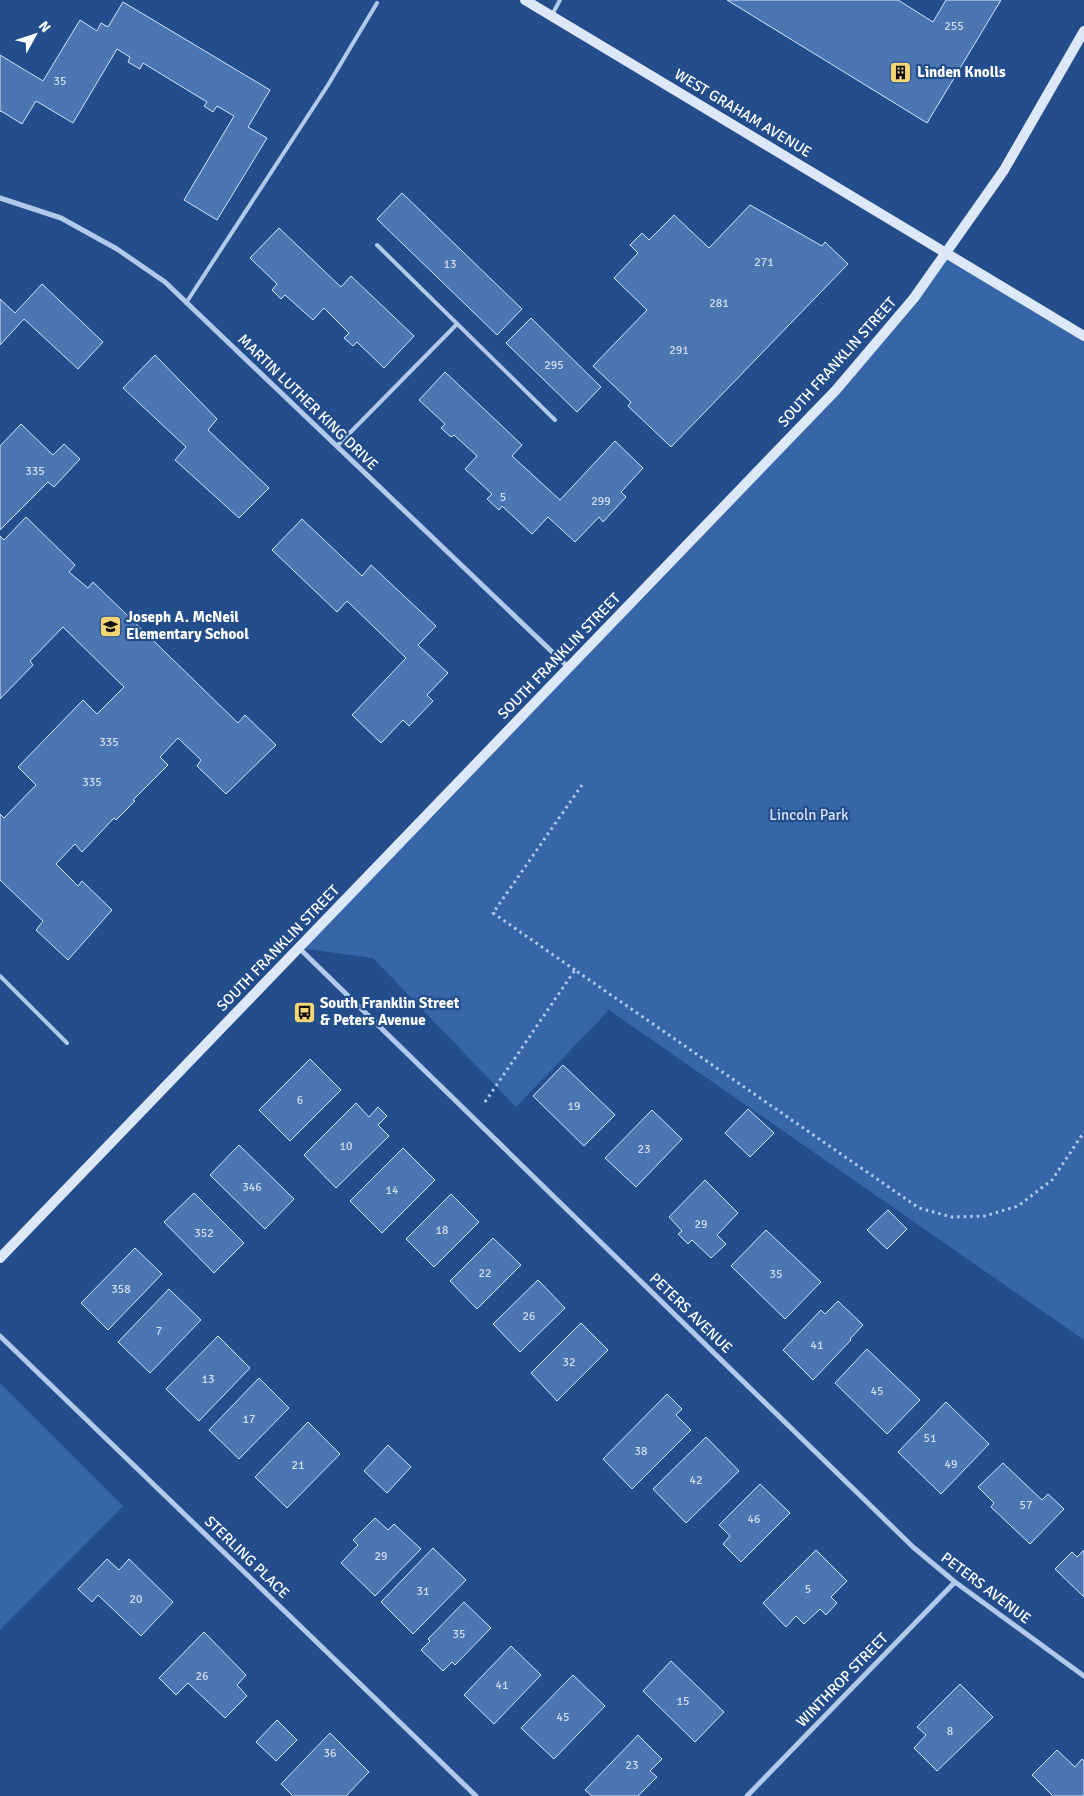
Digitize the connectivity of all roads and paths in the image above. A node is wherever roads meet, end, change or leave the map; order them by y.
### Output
1 (525, 0) edge
2 (560, 0) edge
3 (376, 4) dead end
4 (551, 16) junction
5 (1084, 31) edge
6 (0, 198) edge
7 (376, 245) dead end
8 (947, 252) junction
9 (186, 303) junction
10 (457, 324) junction
11 (1084, 336) edge
12 (555, 420) dead end
13 (337, 446) junction
14 (569, 668) junction
15 (582, 785) dead end
16 (299, 948) junction
17 (575, 970) junction
18 (0, 976) edge
19 (67, 1043) dead end
20 (474, 1119) junction
21 (1084, 1132) edge
22 (0, 1258) edge
23 (0, 1336) edge
24 (955, 1582) junction
25 (1084, 1676) edge
26 (476, 1796) edge
27 (747, 1796) edge

1 - 4 main road, WEST GRAHAM AVENUE
2 - 4 lane
3 - 9 lane
4 - 8 main road, WEST GRAHAM AVENUE
5 - 8 main road, SOUTH FRANKLIN STREET
6 - 9 street, MARTIN LUTHER KING DRIVE
7 - 10 lane
8 - 11 main road, WEST GRAHAM AVENUE
8 - 14 main road, SOUTH FRANKLIN STREET
9 - 13 street, MARTIN LUTHER KING DRIVE
10 - 12 lane
10 - 13 lane
13 - 14 street, MARTIN LUTHER KING DRIVE
14 - 16 main road, SOUTH FRANKLIN STREET
15 - 17 path
16 - 20 street, PETERS AVENUE
16 - 22 main road, SOUTH FRANKLIN STREET
17 - 20 path
17 - 21 path
18 - 19 lane
20 - 24 street, PETERS AVENUE
23 - 26 street, STERLING PLACE
24 - 25 street, PETERS AVENUE
24 - 27 street, WINTHROP STREET

